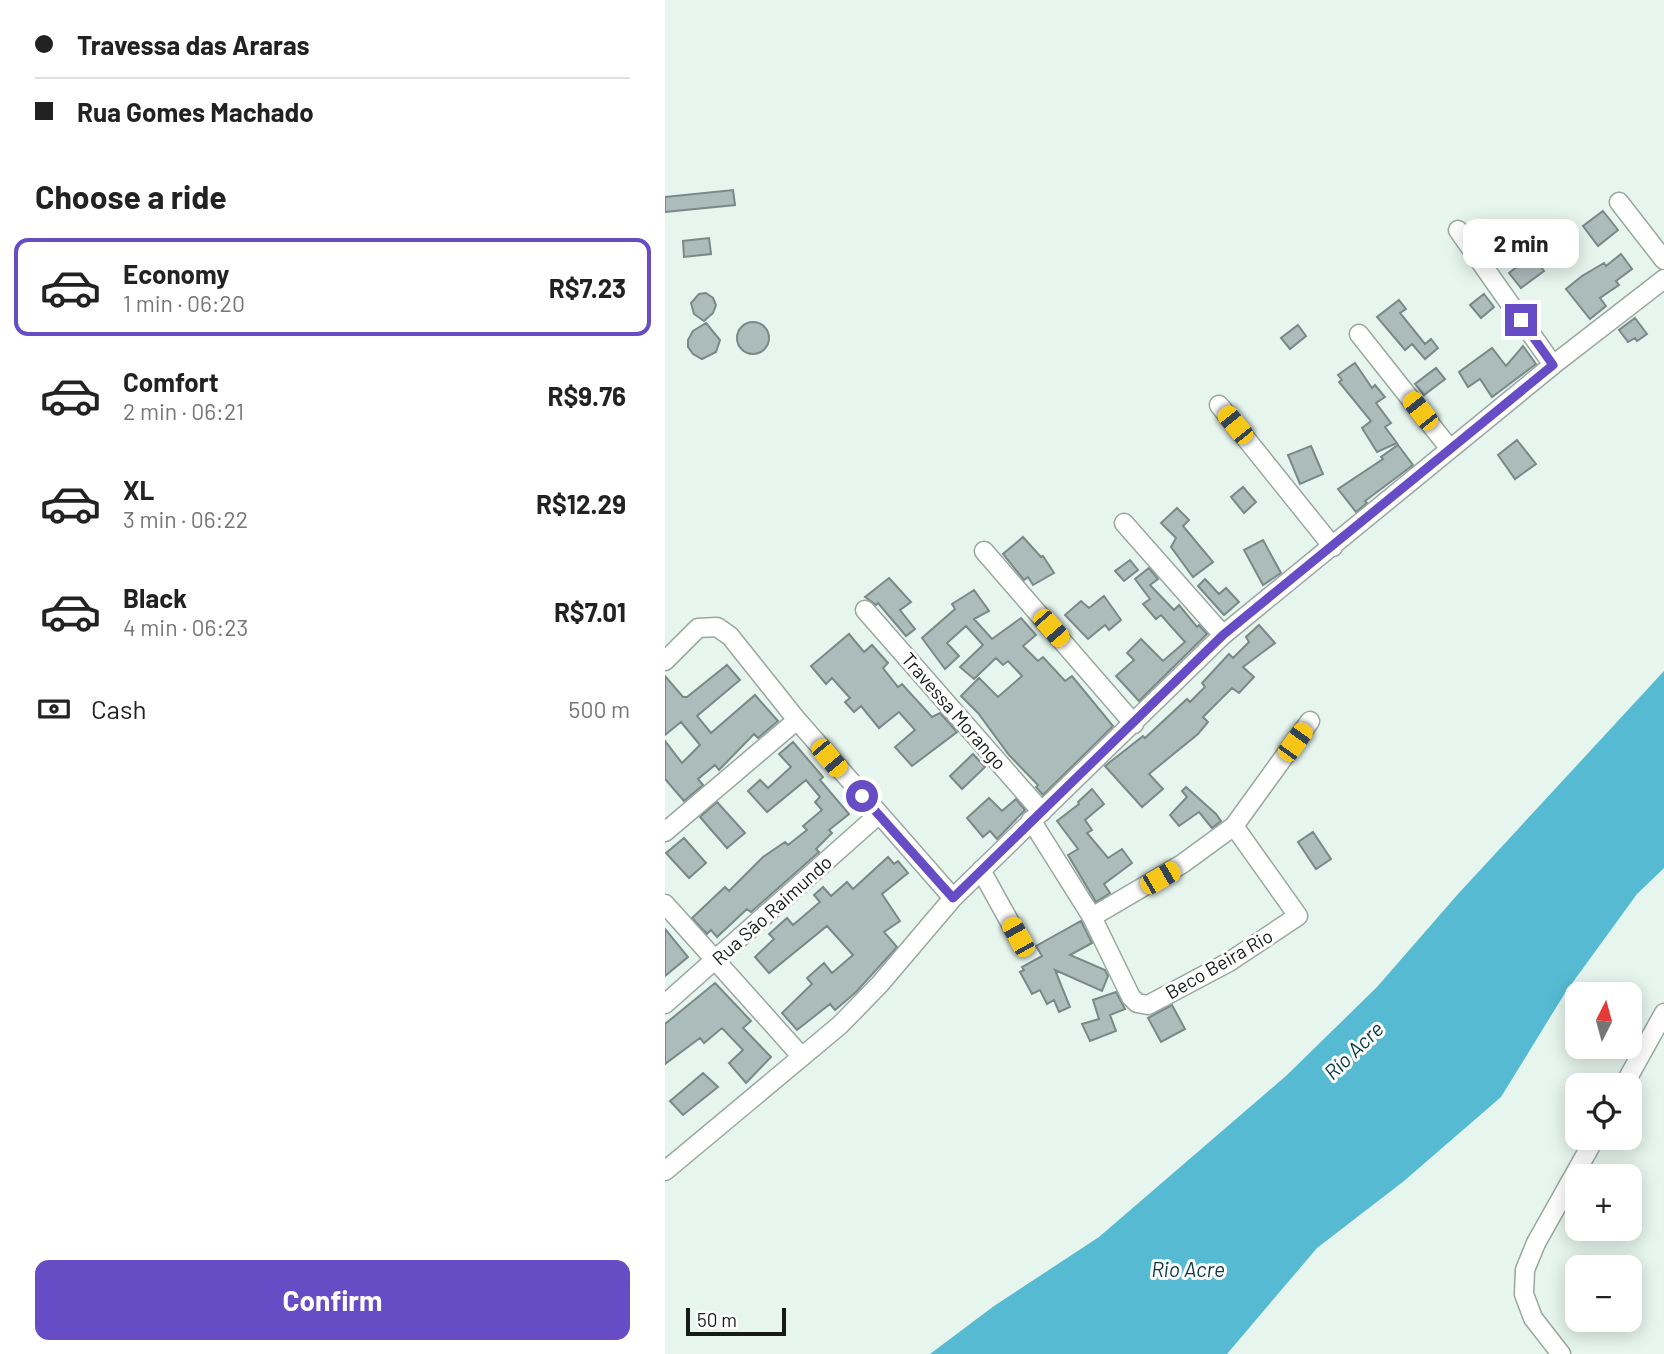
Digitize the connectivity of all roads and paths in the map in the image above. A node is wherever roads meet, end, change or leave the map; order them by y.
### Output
1 (1619, 202) dead end
2 (1458, 230) dead end
3 (1664, 260) edge
4 (1664, 279) edge
5 (1359, 334) dead end
6 (1553, 365) junction
7 (1219, 405) dead end
8 (1450, 449) junction
9 (1124, 523) dead end
10 (1333, 547) junction
11 (984, 551) dead end
12 (865, 610) dead end
13 (1223, 635) junction
14 (665, 660) edge
15 (797, 720) junction
16 (1310, 722) dead end
17 (1135, 724) junction
18 (878, 815) junction
19 (1037, 816) junction
20 (1234, 826) junction
21 (665, 832) edge
22 (981, 870) junction
23 (953, 898) junction
24 (665, 904) edge
25 (1092, 918) junction
26 (1018, 937) dead end
27 (715, 961) junction
28 (1137, 1003) joint
29 (665, 1004) edge
30 (1664, 1013) edge
31 (802, 1057) junction
32 (1631, 1073) edge
33 (1588, 1150) edge
34 (665, 1171) edge
35 (1561, 1354) edge

1 - 3 street
2 - 6 street
4 - 6 street
5 - 8 street
6 - 8 street
7 - 10 street
8 - 10 street
9 - 13 street
10 - 13 street
11 - 17 street
12 - 19 street, Travessa Morango
13 - 17 street
14 - 15 street
15 - 18 street
15 - 21 street
16 - 20 street
17 - 19 street
18 - 23 street
18 - 27 street, Rua São Raimundo
19 - 22 street
19 - 25 street, Travessa Morango
20 - 25 street
20 - 28 street, Beco Beira Rio
22 - 23 street
22 - 26 street
23 - 31 street
24 - 27 street
25 - 28 street, Travessa Morango
27 - 29 street, Rua São Raimundo
27 - 31 street
30 - 32 street
31 - 34 street
33 - 35 street

